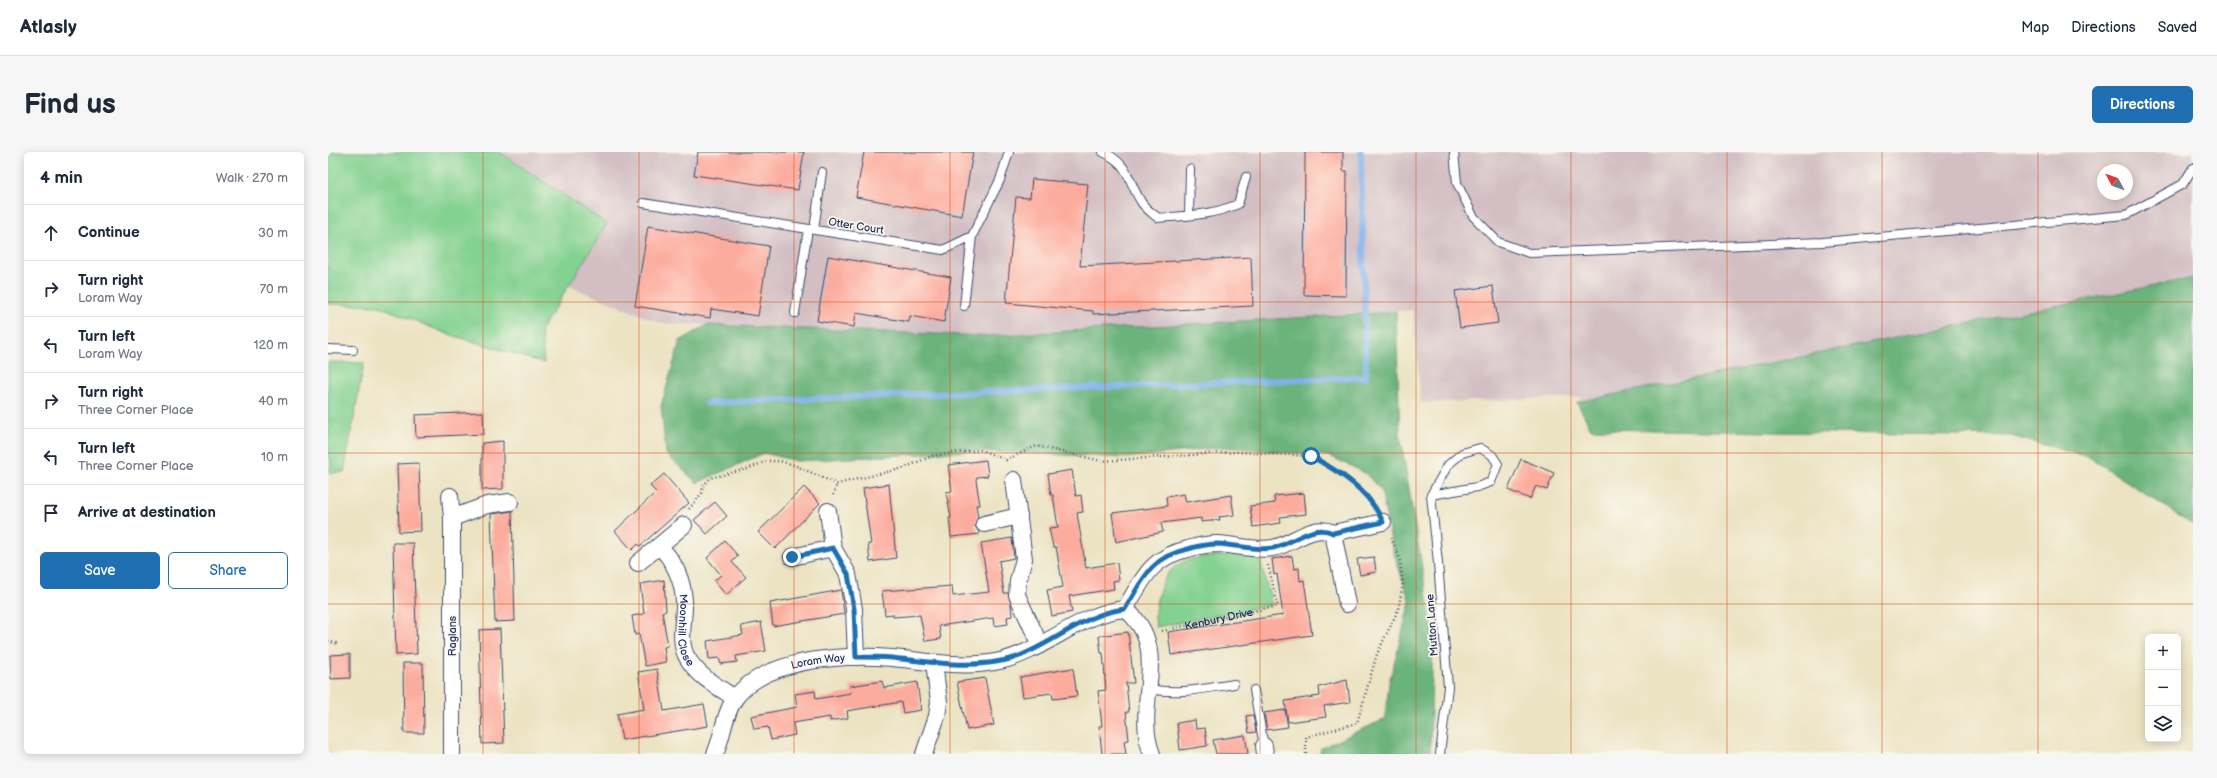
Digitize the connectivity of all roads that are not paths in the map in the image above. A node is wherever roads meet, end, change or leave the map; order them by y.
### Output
1 (1009, 152) edge
2 (1103, 152) edge
3 (1454, 152) edge
4 (2193, 168) edge
5 (1190, 169) dead end
6 (822, 172) dead end
7 (1246, 177) dead end
8 (644, 203) dead end
9 (1189, 215) junction
10 (811, 230) junction
11 (972, 236) junction
12 (964, 306) dead end
13 (795, 313) dead end
14 (328, 349) edge
15 (353, 350) dead end
16 (1014, 480) dead end
17 (1431, 495) junction
18 (450, 496) dead end
19 (510, 502) dead end
20 (828, 511) dead end
21 (1019, 516) junction
22 (452, 518) junction
23 (1383, 522) road end
24 (984, 524) dead end
25 (684, 525) road end
26 (1333, 533) junction
27 (659, 546) junction
28 (833, 548) junction
29 (792, 557) dead end
30 (638, 563) dead end
31 (1347, 604) dead end
32 (1125, 609) junction
33 (1040, 645) junction
34 (856, 657) junction
35 (934, 663) junction
36 (1234, 684) dead end
37 (1149, 689) junction
38 (1254, 690) dead end
39 (735, 698) junction
40 (1265, 750) edge
41 (452, 754) edge
42 (715, 754) edge
43 (924, 754) edge
44 (1152, 754) edge
45 (1440, 754) edge

1 - 11 lane
2 - 9 lane
3 - 4 lane
5 - 9 lane
6 - 10 lane
7 - 9 lane
8 - 10 lane, Otter Court
10 - 11 lane, Otter Court
10 - 13 lane
11 - 12 lane
14 - 15 lane
16 - 21 street
17 - 17 lane
17 - 45 lane, Mutton Lane
18 - 22 street, Raglans
19 - 22 street
20 - 28 street
21 - 24 street
21 - 33 street
22 - 41 street, Raglans
23 - 26 street
25 - 27 street
26 - 31 street
26 - 32 street
27 - 30 street
27 - 39 street, Moonhill Close
28 - 29 street
28 - 34 street
32 - 33 street, Loram Way
32 - 37 street
33 - 35 street, Loram Way
34 - 35 street, Loram Way
34 - 39 street, Loram Way
35 - 43 street
36 - 37 lane
37 - 44 street
38 - 40 lane
39 - 42 street, Loram Way

